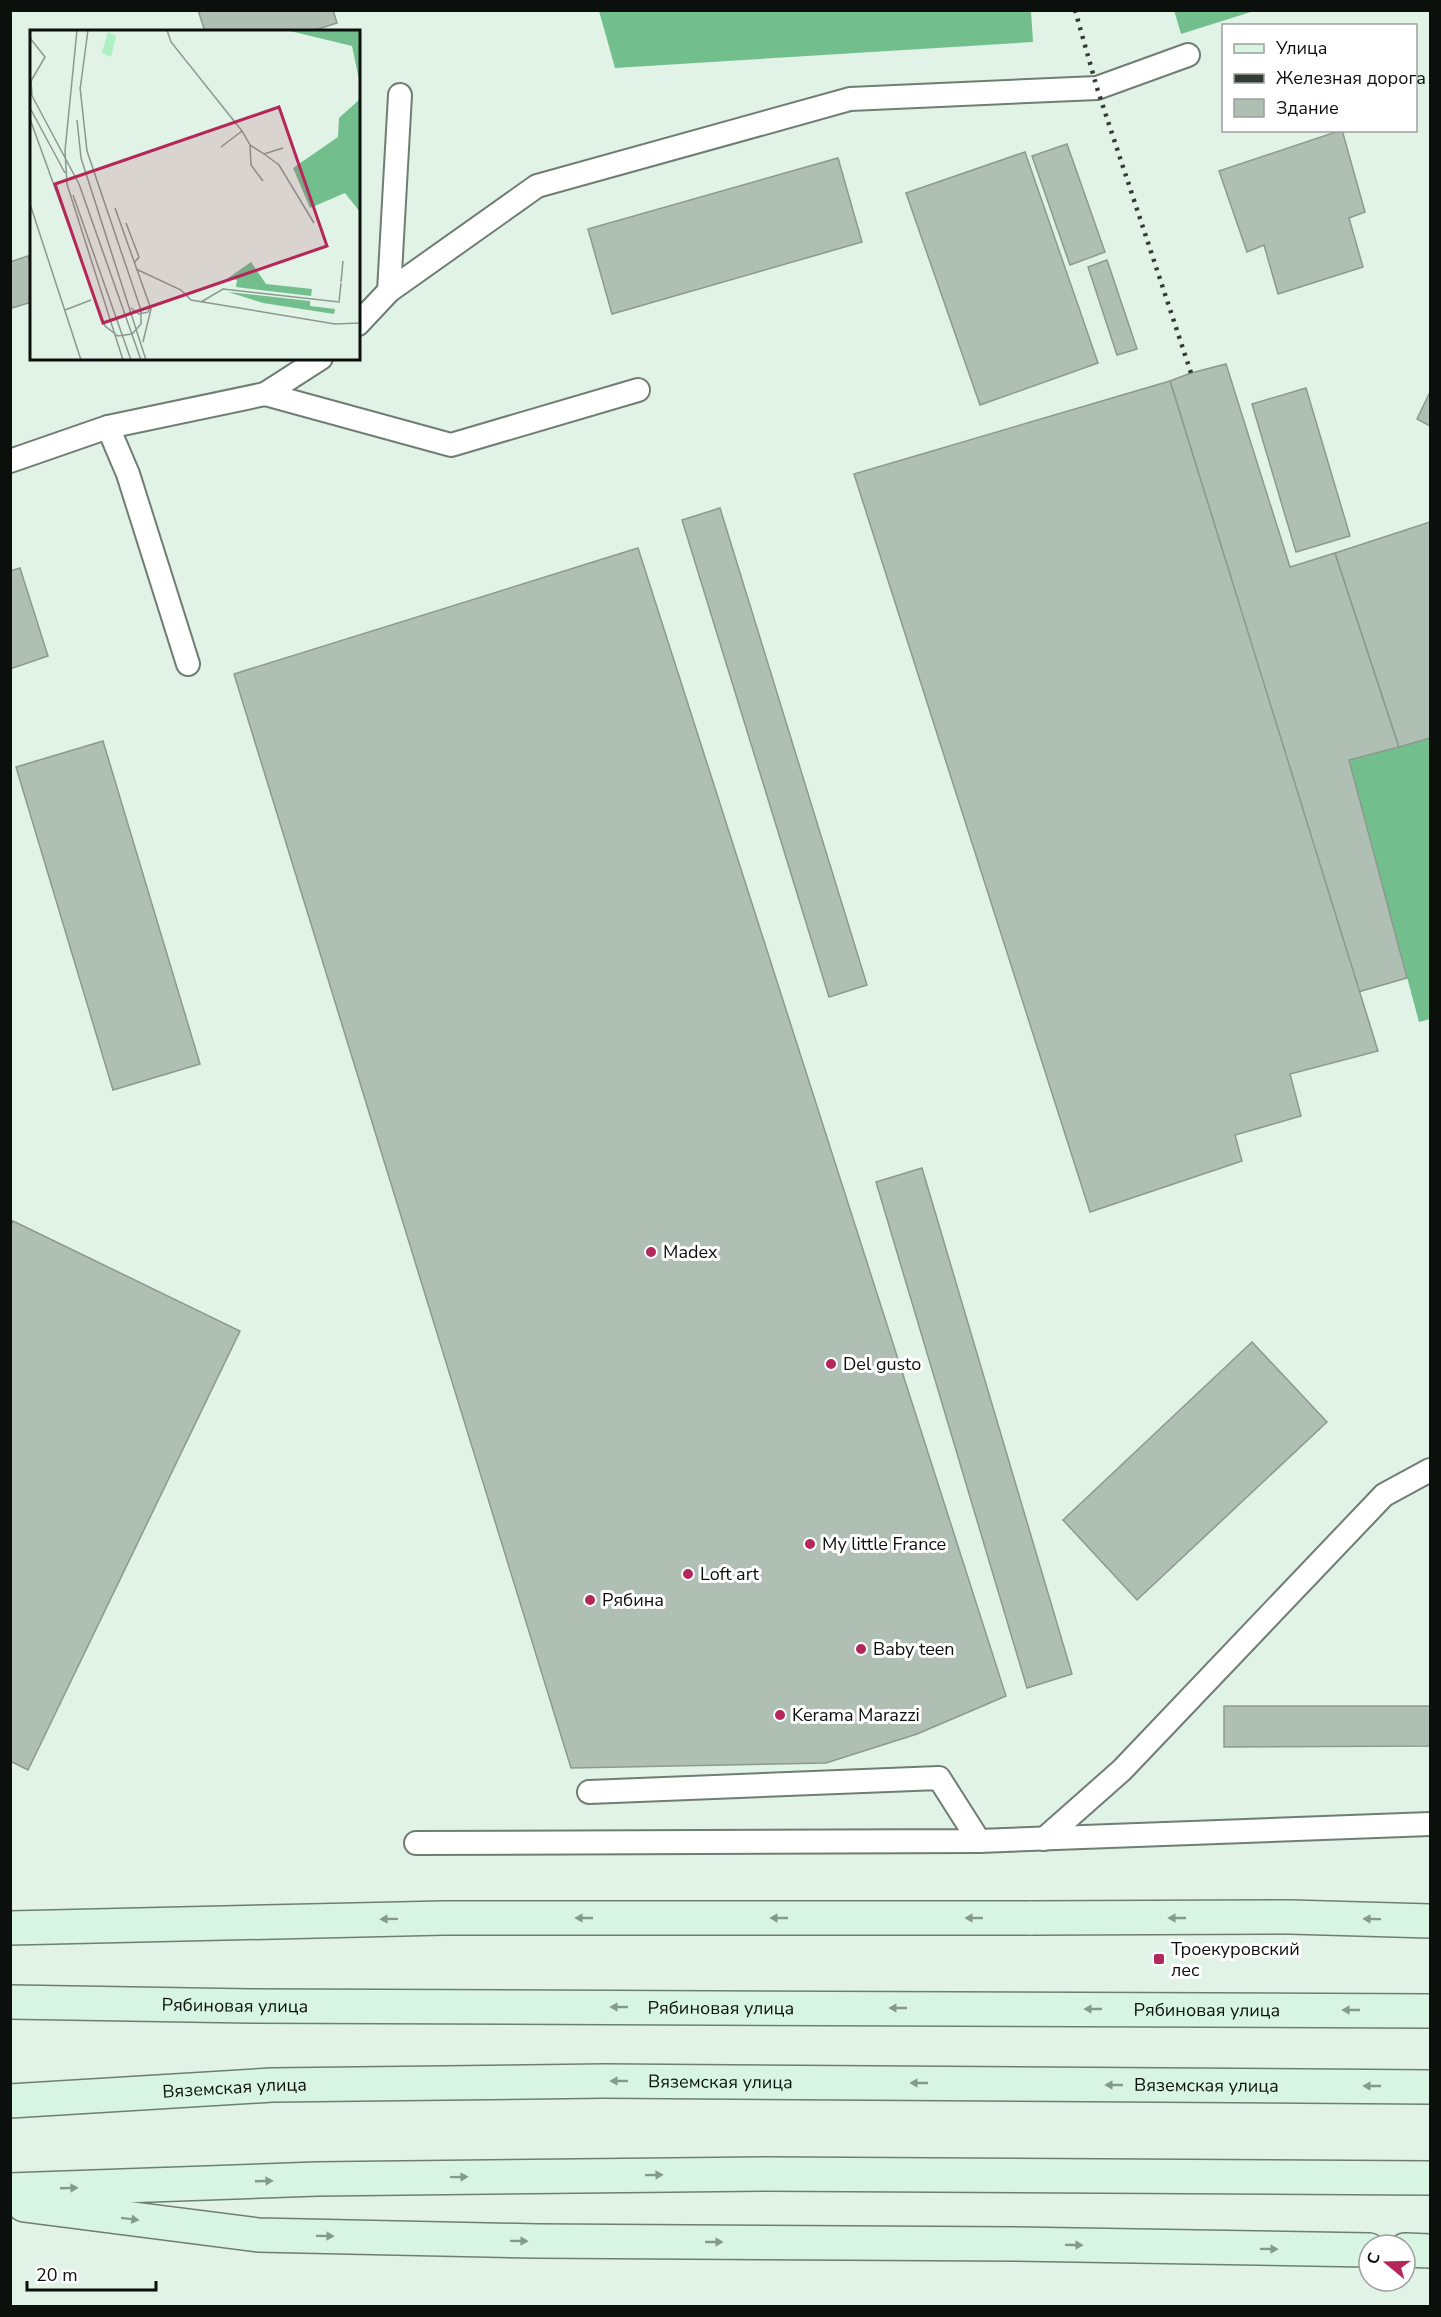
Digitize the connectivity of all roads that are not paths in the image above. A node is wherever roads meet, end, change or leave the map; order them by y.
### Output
1 (1188, 55) dead end
2 (400, 95) dead end
3 (389, 291) junction
4 (360, 322) edge
5 (318, 360) edge
6 (638, 390) dead end
7 (265, 394) junction
8 (108, 427) junction
9 (10, 461) edge
10 (188, 664) dead end
11 (1431, 1470) edge
12 (589, 1791) dead end
13 (1406, 1824) junction
14 (1431, 1824) edge
15 (1431, 1833) edge
16 (1044, 1839) junction
17 (979, 1841) junction
18 (416, 1843) dead end
19 (1431, 1921) edge
20 (10, 1928) edge
21 (1431, 1994) edge
22 (10, 2002) edge
23 (1387, 2010) junction
24 (1431, 2011) edge
25 (1431, 2087) edge
26 (10, 2101) edge
27 (1431, 2178) edge
28 (10, 2190) edge
29 (10, 2201) edge
30 (1357, 2250) edge

1 - 3 lane
2 - 3 lane
3 - 4 lane
5 - 7 lane
6 - 7 lane
7 - 8 lane
8 - 9 lane
8 - 10 lane
11 - 16 lane
12 - 17 lane
13 - 14 lane
13 - 15 lane
13 - 16 lane
16 - 17 lane
17 - 18 lane
19 -> 20 main road, bridge
21 - 23 lane
23 -> 22 main road, Рябиновая улица
23 - 24 main road, Рябиновая улица
25 -> 26 main road, Вяземская улица
28 -> 27 main road
29 -> 30 main road

